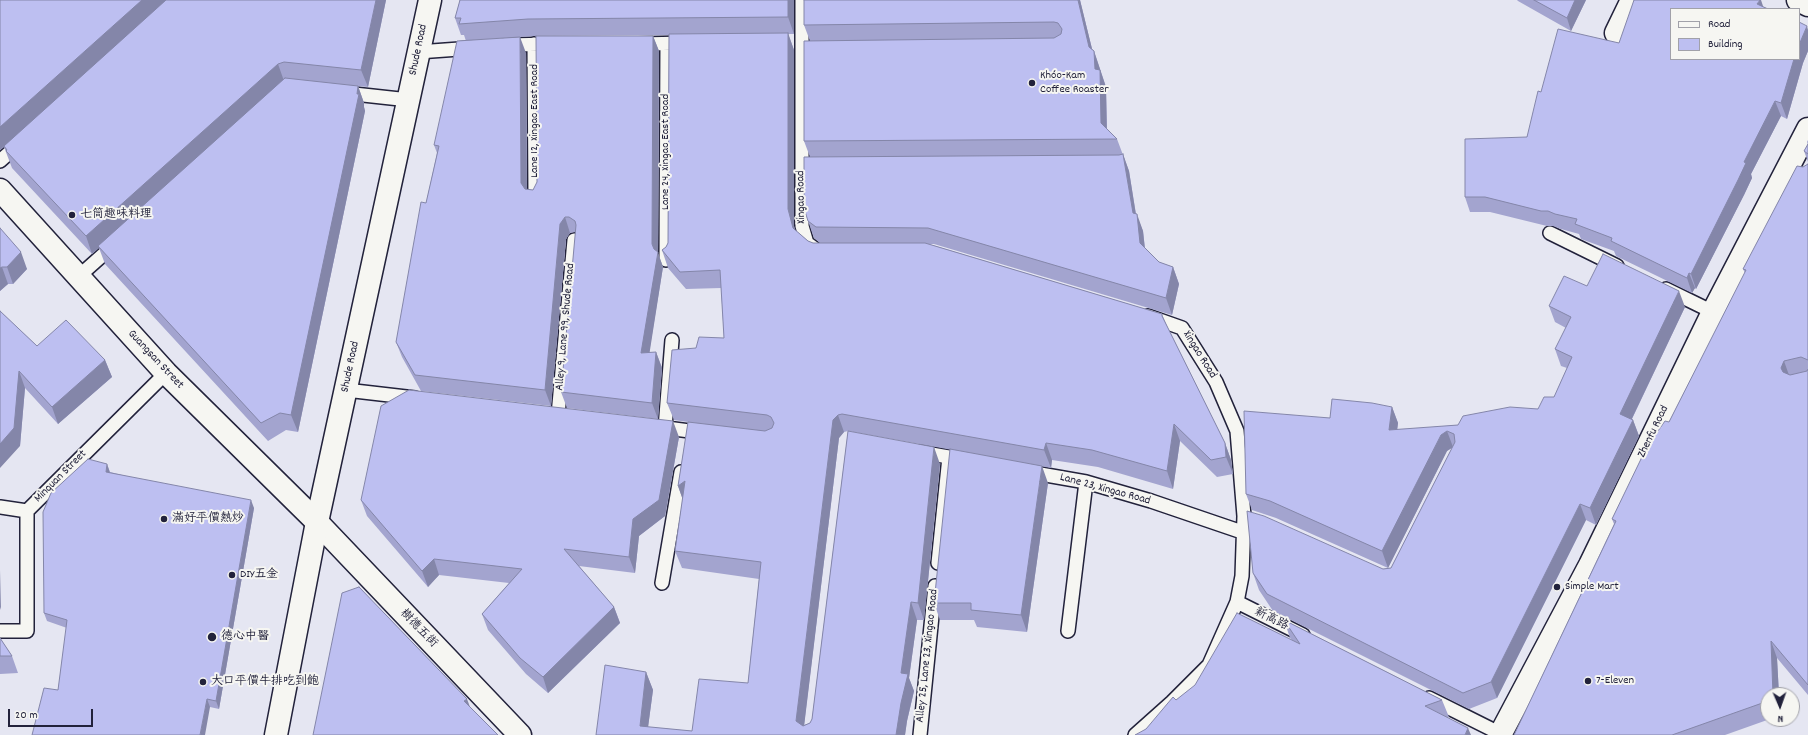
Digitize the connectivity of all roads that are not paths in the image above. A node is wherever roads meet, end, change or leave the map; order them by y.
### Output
1 (430, 0) edge
2 (802, 0) edge
3 (1632, 0) edge
4 (1798, 0) edge
5 (1808, 5) edge
6 (1616, 33) dead end
7 (786, 42) edge
8 (699, 43) edge
9 (534, 44) junction
10 (565, 44) edge
11 (628, 44) edge
12 (667, 44) junction
13 (803, 46) junction
14 (818, 50) edge
15 (418, 52) junction
16 (329, 92) edge
17 (409, 100) junction
18 (1808, 129) edge
19 (29, 135) edge
20 (0, 161) edge
21 (802, 166) junction
22 (817, 166) edge
23 (0, 190) edge
24 (535, 198) edge
25 (1550, 233) edge
26 (125, 235) edge
27 (574, 240) edge
28 (832, 252) edge
29 (666, 260) edge
30 (1628, 271) edge
31 (78, 277) junction
32 (1656, 284) edge
33 (1138, 312) edge
34 (1713, 312) junction
35 (672, 340) dead end
36 (166, 373) junction
37 (346, 390) junction
38 (424, 399) edge
39 (542, 413) edge
40 (558, 415) junction
41 (573, 417) edge
42 (649, 426) edge
43 (665, 428) junction
44 (688, 431) junction
45 (719, 434) edge
46 (686, 446) edge
47 (910, 450) edge
48 (949, 457) junction
49 (683, 461) edge
50 (979, 463) edge
51 (1017, 470) edge
52 (1086, 482) junction
53 (0, 507) edge
54 (27, 511) junction
55 (1244, 516) junction
56 (1258, 521) edge
57 (317, 522) junction
58 (1242, 532) junction
59 (662, 583) dead end
60 (1237, 602) junction
61 (0, 631) edge
62 (1068, 631) dead end
63 (1315, 641) edge
64 (1414, 691) edge
65 (1499, 734) edge
66 (276, 735) edge
67 (520, 735) edge
68 (920, 735) edge
69 (1135, 735) edge

1 - 15 street, Shude Road
2 - 13 lane, Xingao Road
3 - 6 street
4 - 5 street
7 - 13 lane
8 - 12 lane
9 - 10 lane
9 - 15 lane
9 - 24 lane, Lane 12, Xingao East Road
11 - 12 lane
12 - 29 lane, Lane 24, Xingao East Road
13 - 14 lane
13 - 21 lane, Xingao Road
15 - 17 street, Shude Road
16 - 17 lane
17 - 37 street, Shude Road
18 - 34 street, Zhenfu Road
19 - 20 lane
21 - 22 lane
21 - 28 lane, Xingao Road
23 - 31 street, Guangsan Street
25 - 30 lane
26 - 31 lane
27 - 40 lane, Alley 9, Lane 99, Shude Road
31 - 36 street, Guangsan Street
32 - 34 lane
33 - 55 lane, Xingao Road
34 - 65 street, Zhenfu Road
35 - 43 lane
36 - 54 lane, Minquan Street
36 - 57 street, Guangsan Street
37 - 38 lane
37 - 57 street, Shude Road
39 - 40 lane
40 - 41 lane
42 - 43 lane
43 - 44 lane
44 - 45 lane
44 - 46 lane
47 - 48 lane
48 - 50 lane
48 - 68 lane, Alley 25, Lane 23, Xingao Road
49 - 59 lane
51 - 52 lane, Lane 23, Xingao Road
52 - 58 lane, Lane 23, Xingao Road
52 - 62 lane
53 - 54 lane
54 - 61 lane, Minquan Street
55 - 56 lane
55 - 58 lane, Xingao Road
57 - 66 street, Shude Road
57 - 67 street, 樹德五街
58 - 60 lane, Xingao Road
60 - 63 lane, 新高路
60 - 69 lane, Xingao Road
64 - 65 lane

